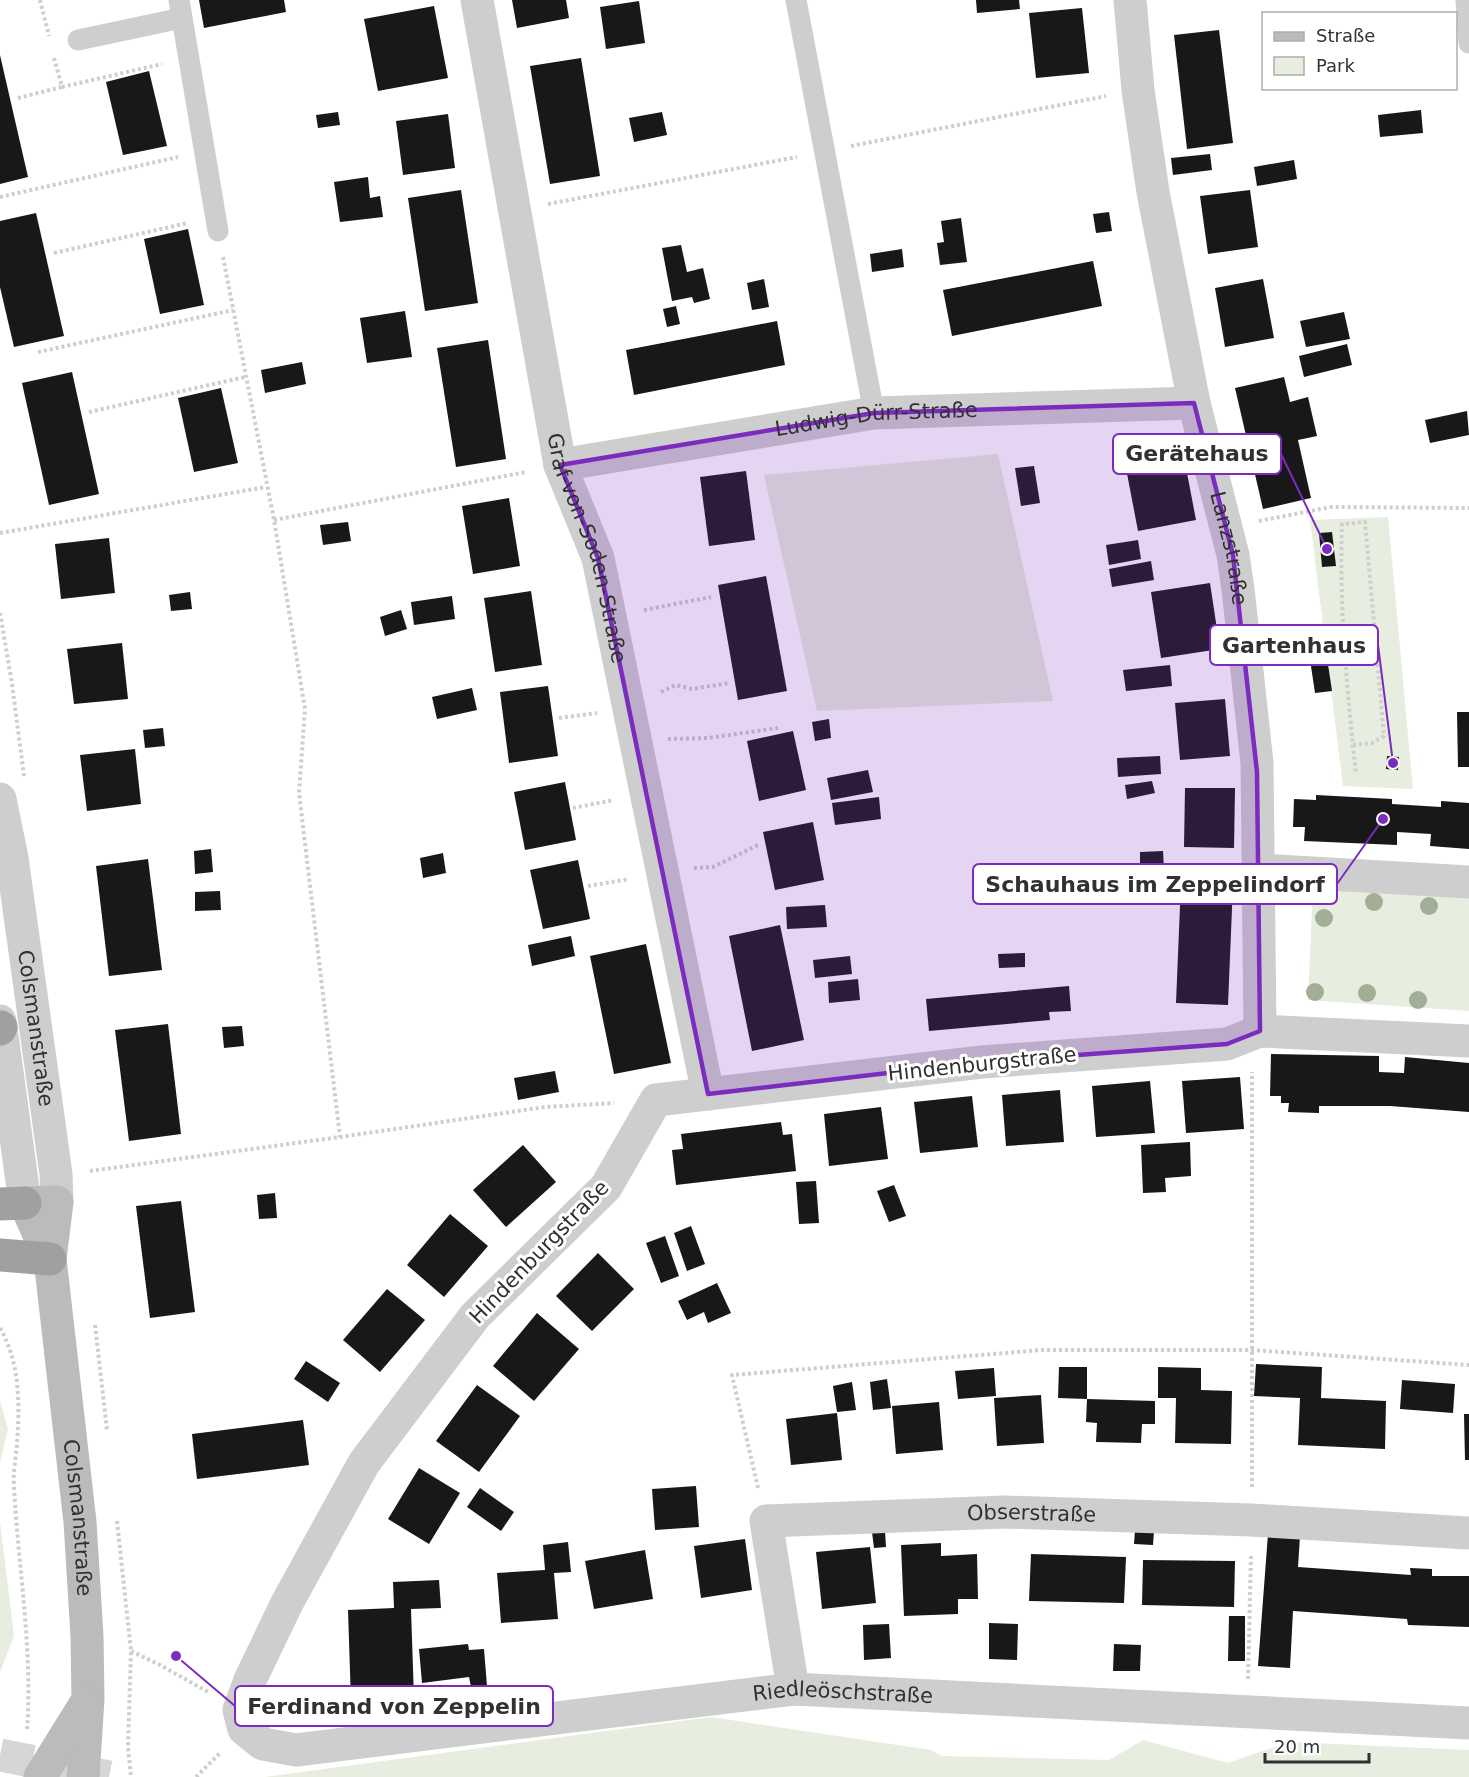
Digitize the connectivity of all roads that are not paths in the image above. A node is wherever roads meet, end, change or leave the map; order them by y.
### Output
1 (477, 0) edge
2 (796, 0) edge
3 (1130, 0) edge
4 (1466, 0) edge
5 (180, 9) edge
6 (78, 40) dead end
7 (1469, 43) edge
8 (217, 224) road end
9 (1194, 403) junction
10 (874, 413) junction
11 (560, 465) junction
12 (0, 799) edge
13 (1259, 870) junction
14 (1469, 882) edge
15 (0, 1021) edge
16 (0, 1028) edge
17 (1260, 1031) junction
18 (1469, 1041) edge
19 (708, 1094) junction
20 (34, 1196) edge
21 (0, 1255) edge
22 (50, 1258) junction
23 (1469, 1533) edge
24 (793, 1689) junction
25 (88, 1699) junction
26 (239, 1710) joint
27 (1469, 1723) edge
28 (88, 1768) edge
29 (40, 1777) edge

1 - 11 street, Graf-von-Soden-Straße
2 - 10 lane
3 - 9 street, Lanzstraße
4 - 7 lane
5 - 6 lane
5 - 8 lane
9 - 10 street, Ludwig-Dürr-Straße
9 - 13 street, Lanzstraße
10 - 11 street, Ludwig-Dürr-Straße
11 - 19 street, Graf-von-Soden-Straße
12 - 20 street, Colsmanstraße
13 - 14 street
13 - 17 street, Lanzstraße
15 - 16 street, Colsmanstraße
16 - 20 street, Colsmanstraße
17 - 18 street
17 - 19 street, Hindenburgstraße
19 - 26 street, Hindenburgstraße
20 - 22 main road, Colsmanstraße
21 - 22 highway
22 - 25 main road, Colsmanstraße
23 - 24 street, Obserstraße
24 - 26 street, Riedleöschstraße
24 - 27 street, Riedleöschstraße
25 - 28 main road, Colsmanstraße
25 - 29 main road

